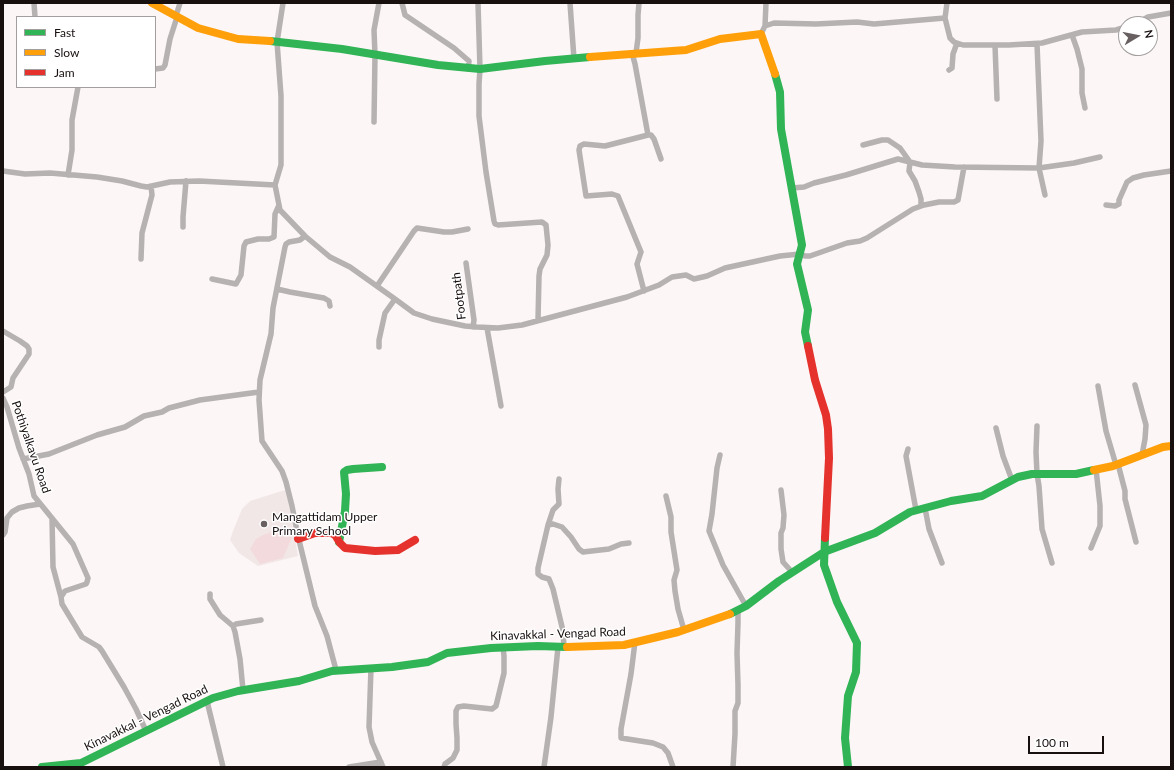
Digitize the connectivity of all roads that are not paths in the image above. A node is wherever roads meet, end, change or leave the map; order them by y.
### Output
1 (34, 3) edge
2 (152, 3) edge
3 (180, 3) edge
4 (283, 3) edge
5 (379, 3) edge
6 (402, 3) edge
7 (478, 3) edge
8 (570, 3) edge
9 (639, 3) edge
10 (766, 3) edge
11 (947, 3) edge
12 (1171, 14) edge
13 (35, 16) edge
14 (176, 16) junction
15 (1156, 16) edge
16 (945, 18) junction
17 (765, 26) junction
18 (1118, 29) edge
19 (761, 34) junction
20 (1072, 35) junction
21 (277, 42) junction
22 (957, 43) junction
23 (1037, 44) junction
24 (995, 45) junction
25 (634, 53) junction
26 (375, 55) junction
27 (574, 59) junction
28 (156, 69) edge
29 (468, 69) junction
30 (480, 69) junction
31 (949, 70) dead end
32 (78, 88) edge
33 (996, 99) dead end
34 (1085, 108) dead end
35 (374, 122) dead end
36 (648, 135) junction
37 (863, 144) dead end
38 (1100, 157) dead end
39 (662, 159) dead end
40 (910, 162) junction
41 (964, 166) junction
42 (1039, 168) junction
43 (3, 171) edge
44 (1171, 171) edge
45 (68, 175) junction
46 (186, 181) junction
47 (275, 185) junction
48 (151, 186) junction
49 (792, 188) junction
50 (1044, 195) dead end
51 (279, 204) junction
52 (1106, 205) dead end
53 (921, 206) junction
54 (184, 227) dead end
55 (468, 229) dead end
56 (305, 236) junction
57 (800, 254) junction
58 (141, 259) dead end
59 (466, 263) dead end
60 (212, 279) dead end
61 (377, 286) junction
62 (277, 289) junction
63 (644, 291) junction
64 (395, 299) junction
65 (330, 306) dead end
66 (538, 320) junction
67 (473, 327) junction
68 (487, 328) junction
69 (3, 331) edge
70 (379, 347) dead end
71 (1135, 385) dead end
72 (1098, 386) dead end
73 (3, 392) edge
74 (259, 392) junction
75 (3, 398) edge
76 (501, 406) dead end
77 (1037, 426) dead end
78 (996, 428) dead end
79 (1171, 446) edge
80 (908, 449) dead end
81 (1142, 455) junction
82 (720, 456) dead end
83 (23, 459) junction
84 (1117, 464) junction
85 (382, 467) dead end
86 (1096, 470) junction
87 (1037, 474) junction
88 (559, 479) dead end
89 (1012, 480) junction
90 (781, 490) dead end
91 (666, 496) dead end
92 (40, 504) junction
93 (925, 508) junction
94 (916, 510) junction
95 (52, 518) junction
96 (548, 525) junction
97 (3, 535) edge
98 (298, 539) junction
99 (415, 540) dead end
100 (339, 542) junction
101 (1136, 542) dead end
102 (629, 543) dead end
103 (1091, 548) dead end
104 (824, 552) junction
105 (942, 563) dead end
106 (1052, 563) dead end
107 (792, 572) junction
108 (210, 594) dead end
109 (61, 596) junction
110 (746, 606) junction
111 (738, 611) junction
112 (261, 620) dead end
113 (233, 626) junction
114 (684, 630) junction
115 (635, 642) junction
116 (503, 647) junction
117 (561, 647) junction
118 (371, 668) junction
119 (336, 670) junction
120 (243, 690) junction
121 (207, 701) junction
122 (146, 731) junction
123 (382, 764) edge
124 (42, 767) edge
125 (223, 767) edge
126 (349, 767) edge
127 (444, 767) edge
128 (544, 767) edge
129 (673, 767) edge
130 (733, 767) edge
131 (848, 767) edge

1 - 13 street
2 - 14 street
3 - 14 street
4 - 21 street
5 - 26 street
6 - 29 street
7 - 30 street
8 - 27 street
9 - 25 street
10 - 17 street
11 - 16 street
12 - 15 street
14 - 21 street
14 - 28 street
16 - 17 street
16 - 22 street
17 - 19 street
18 - 20 street
19 - 25 street
19 - 49 street
20 - 23 street
20 - 34 street
21 - 26 street
21 - 47 street
22 - 24 street
22 - 31 street
23 - 24 street
23 - 42 street
24 - 33 street
25 - 27 street
25 - 36 street
26 - 29 street
26 - 35 street
27 - 30 street
29 - 30 street
30 - 66 street
32 - 45 street
36 - 39 street
36 - 63 street
37 - 40 street
38 - 42 street
40 - 41 street
40 - 49 street
40 - 53 street
41 - 42 street
41 - 53 street
42 - 50 street
43 - 45 street
44 - 52 street
45 - 48 street
46 - 47 street
46 - 48 street
46 - 54 street
47 - 51 street
48 - 58 street
49 - 57 street
51 - 56 street
51 - 60 street
53 - 57 street
55 - 61 street
56 - 61 street
56 - 62 street
57 - 63 street
57 - 104 street
59 - 67 street, Footpath
61 - 64 street
62 - 65 street
62 - 74 street
63 - 66 street
64 - 67 street
64 - 70 street
66 - 68 street
67 - 68 street
68 - 76 street
69 - 73 street, Pothiyalkavu Road
71 - 81 street
72 - 84 street
74 - 83 street
74 - 98 street
75 - 83 street, Pothiyalkavu Road
77 - 87 street
78 - 89 street
79 - 81 street, Kinavakkal - Vengad Road
80 - 94 street
81 - 84 street, Kinavakkal - Vengad Road
82 - 110 street
83 - 92 street, Pothiyalkavu Road
84 - 86 street, Kinavakkal - Vengad Road
84 - 101 street
85 - 100 street
86 - 87 street, Kinavakkal - Vengad Road
86 - 103 street
87 - 89 street, Kinavakkal - Vengad Road
87 - 106 street
88 - 96 street
89 - 93 street, Kinavakkal - Vengad Road
90 - 107 street
91 - 114 street
92 - 95 street, Pothiyalkavu Road
92 - 97 street
93 - 94 street, Kinavakkal - Vengad Road
93 - 105 street
94 - 104 street, Kinavakkal - Vengad Road
95 - 109 street
95 - 109 street, Pothiyalkavu Road
96 - 102 street
96 - 117 street
98 - 100 street
98 - 119 street
99 - 100 street
104 - 107 street, Kinavakkal - Vengad Road
104 - 131 street
107 - 110 street, Kinavakkal - Vengad Road
108 - 113 street
109 - 122 street
110 - 111 street, Kinavakkal - Vengad Road
111 - 114 street, Kinavakkal - Vengad Road
111 - 130 street
112 - 113 street
113 - 120 street
114 - 115 street, Kinavakkal - Vengad Road
115 - 117 street, Kinavakkal - Vengad Road
115 - 129 street
116 - 117 street, Kinavakkal - Vengad Road
116 - 118 street, Kinavakkal - Vengad Road
116 - 127 street
117 - 128 street
118 - 119 street, Kinavakkal - Vengad Road
118 - 123 street
119 - 120 street, Kinavakkal - Vengad Road
120 - 121 street, Kinavakkal - Vengad Road
121 - 122 street, Kinavakkal - Vengad Road
121 - 125 street
122 - 124 street, Kinavakkal - Vengad Road
123 - 126 street

